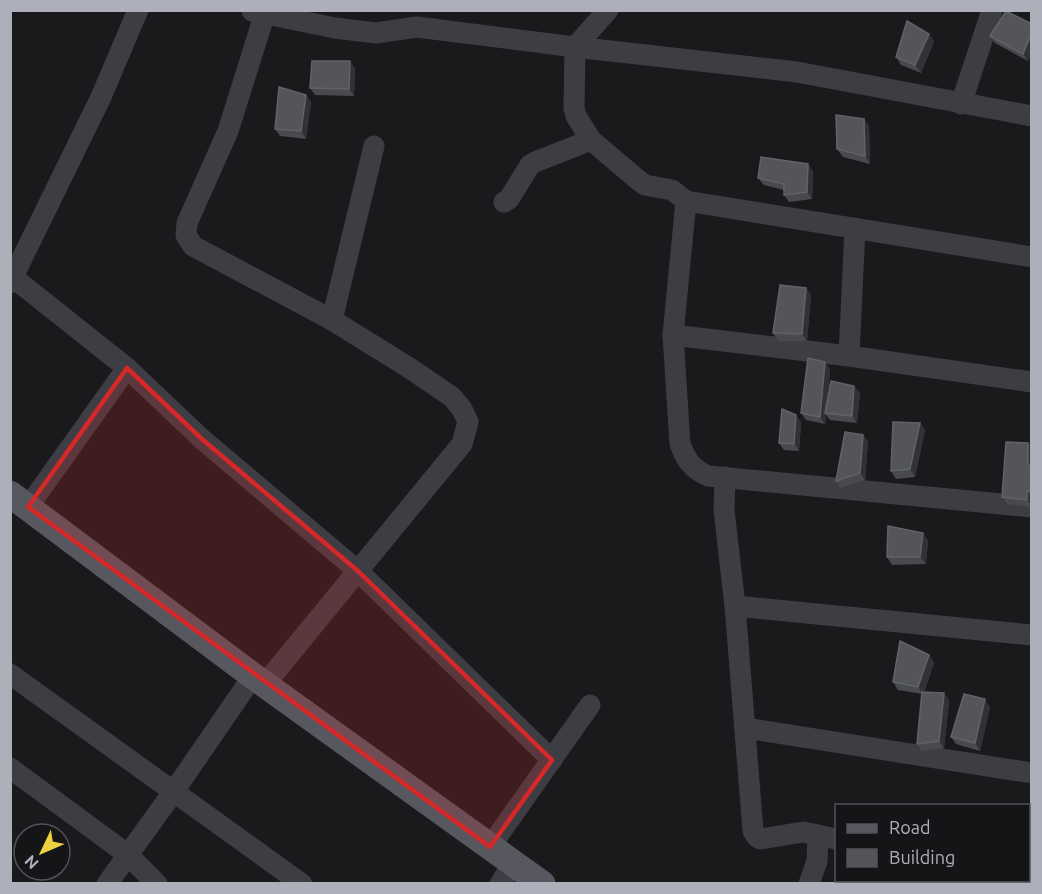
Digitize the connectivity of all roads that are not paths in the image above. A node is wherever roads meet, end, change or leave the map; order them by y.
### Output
1 (138, 10) edge
2 (608, 10) edge
3 (992, 10) edge
4 (258, 12) edge
5 (411, 19) edge
6 (575, 47) junction
7 (961, 104) junction
8 (1032, 116) edge
9 (591, 140) junction
10 (374, 146) dead end
11 (686, 201) junction
12 (504, 202) dead end
13 (855, 228) junction
14 (1032, 256) edge
15 (12, 278) edge
16 (332, 320) junction
17 (673, 335) junction
18 (849, 356) junction
19 (127, 368) junction
20 (1032, 382) edge
21 (725, 477) junction
22 (19, 500) edge
23 (1032, 507) edge
24 (358, 571) junction
25 (735, 606) junction
26 (1032, 635) edge
27 (10, 674) edge
28 (259, 680) junction
29 (590, 705) dead end
30 (745, 728) junction
31 (552, 760) junction
32 (10, 768) edge
33 (1032, 773) edge
34 (174, 791) junction
35 (827, 837) edge
36 (490, 847) junction
37 (127, 854) junction
38 (507, 873) edge
39 (107, 884) edge
40 (157, 884) edge
41 (302, 884) edge
42 (542, 884) edge
43 (809, 884) edge

1 - 15 street
2 - 6 street
3 - 7 street
4 - 5 street
4 - 16 street
5 - 6 street
6 - 7 street
6 - 9 street
7 - 8 street
9 - 11 street
9 - 12 street
10 - 16 street
11 - 13 street
11 - 17 street
13 - 14 street
13 - 18 street
15 - 19 street
16 - 24 street
17 - 18 street
17 - 21 street
18 - 20 street
19 - 22 street
19 - 24 street
21 - 23 street
21 - 25 street
22 - 28 main road
24 - 28 street
24 - 31 street
25 - 26 street
25 - 30 street
27 - 34 street
28 - 34 street
28 - 36 main road
29 - 31 street
30 - 33 street
30 - 35 street
31 - 36 street
32 - 37 street
34 - 37 street
34 - 41 street
35 - 43 street
36 - 38 main road
37 - 39 street
37 - 40 street
38 - 42 main road

